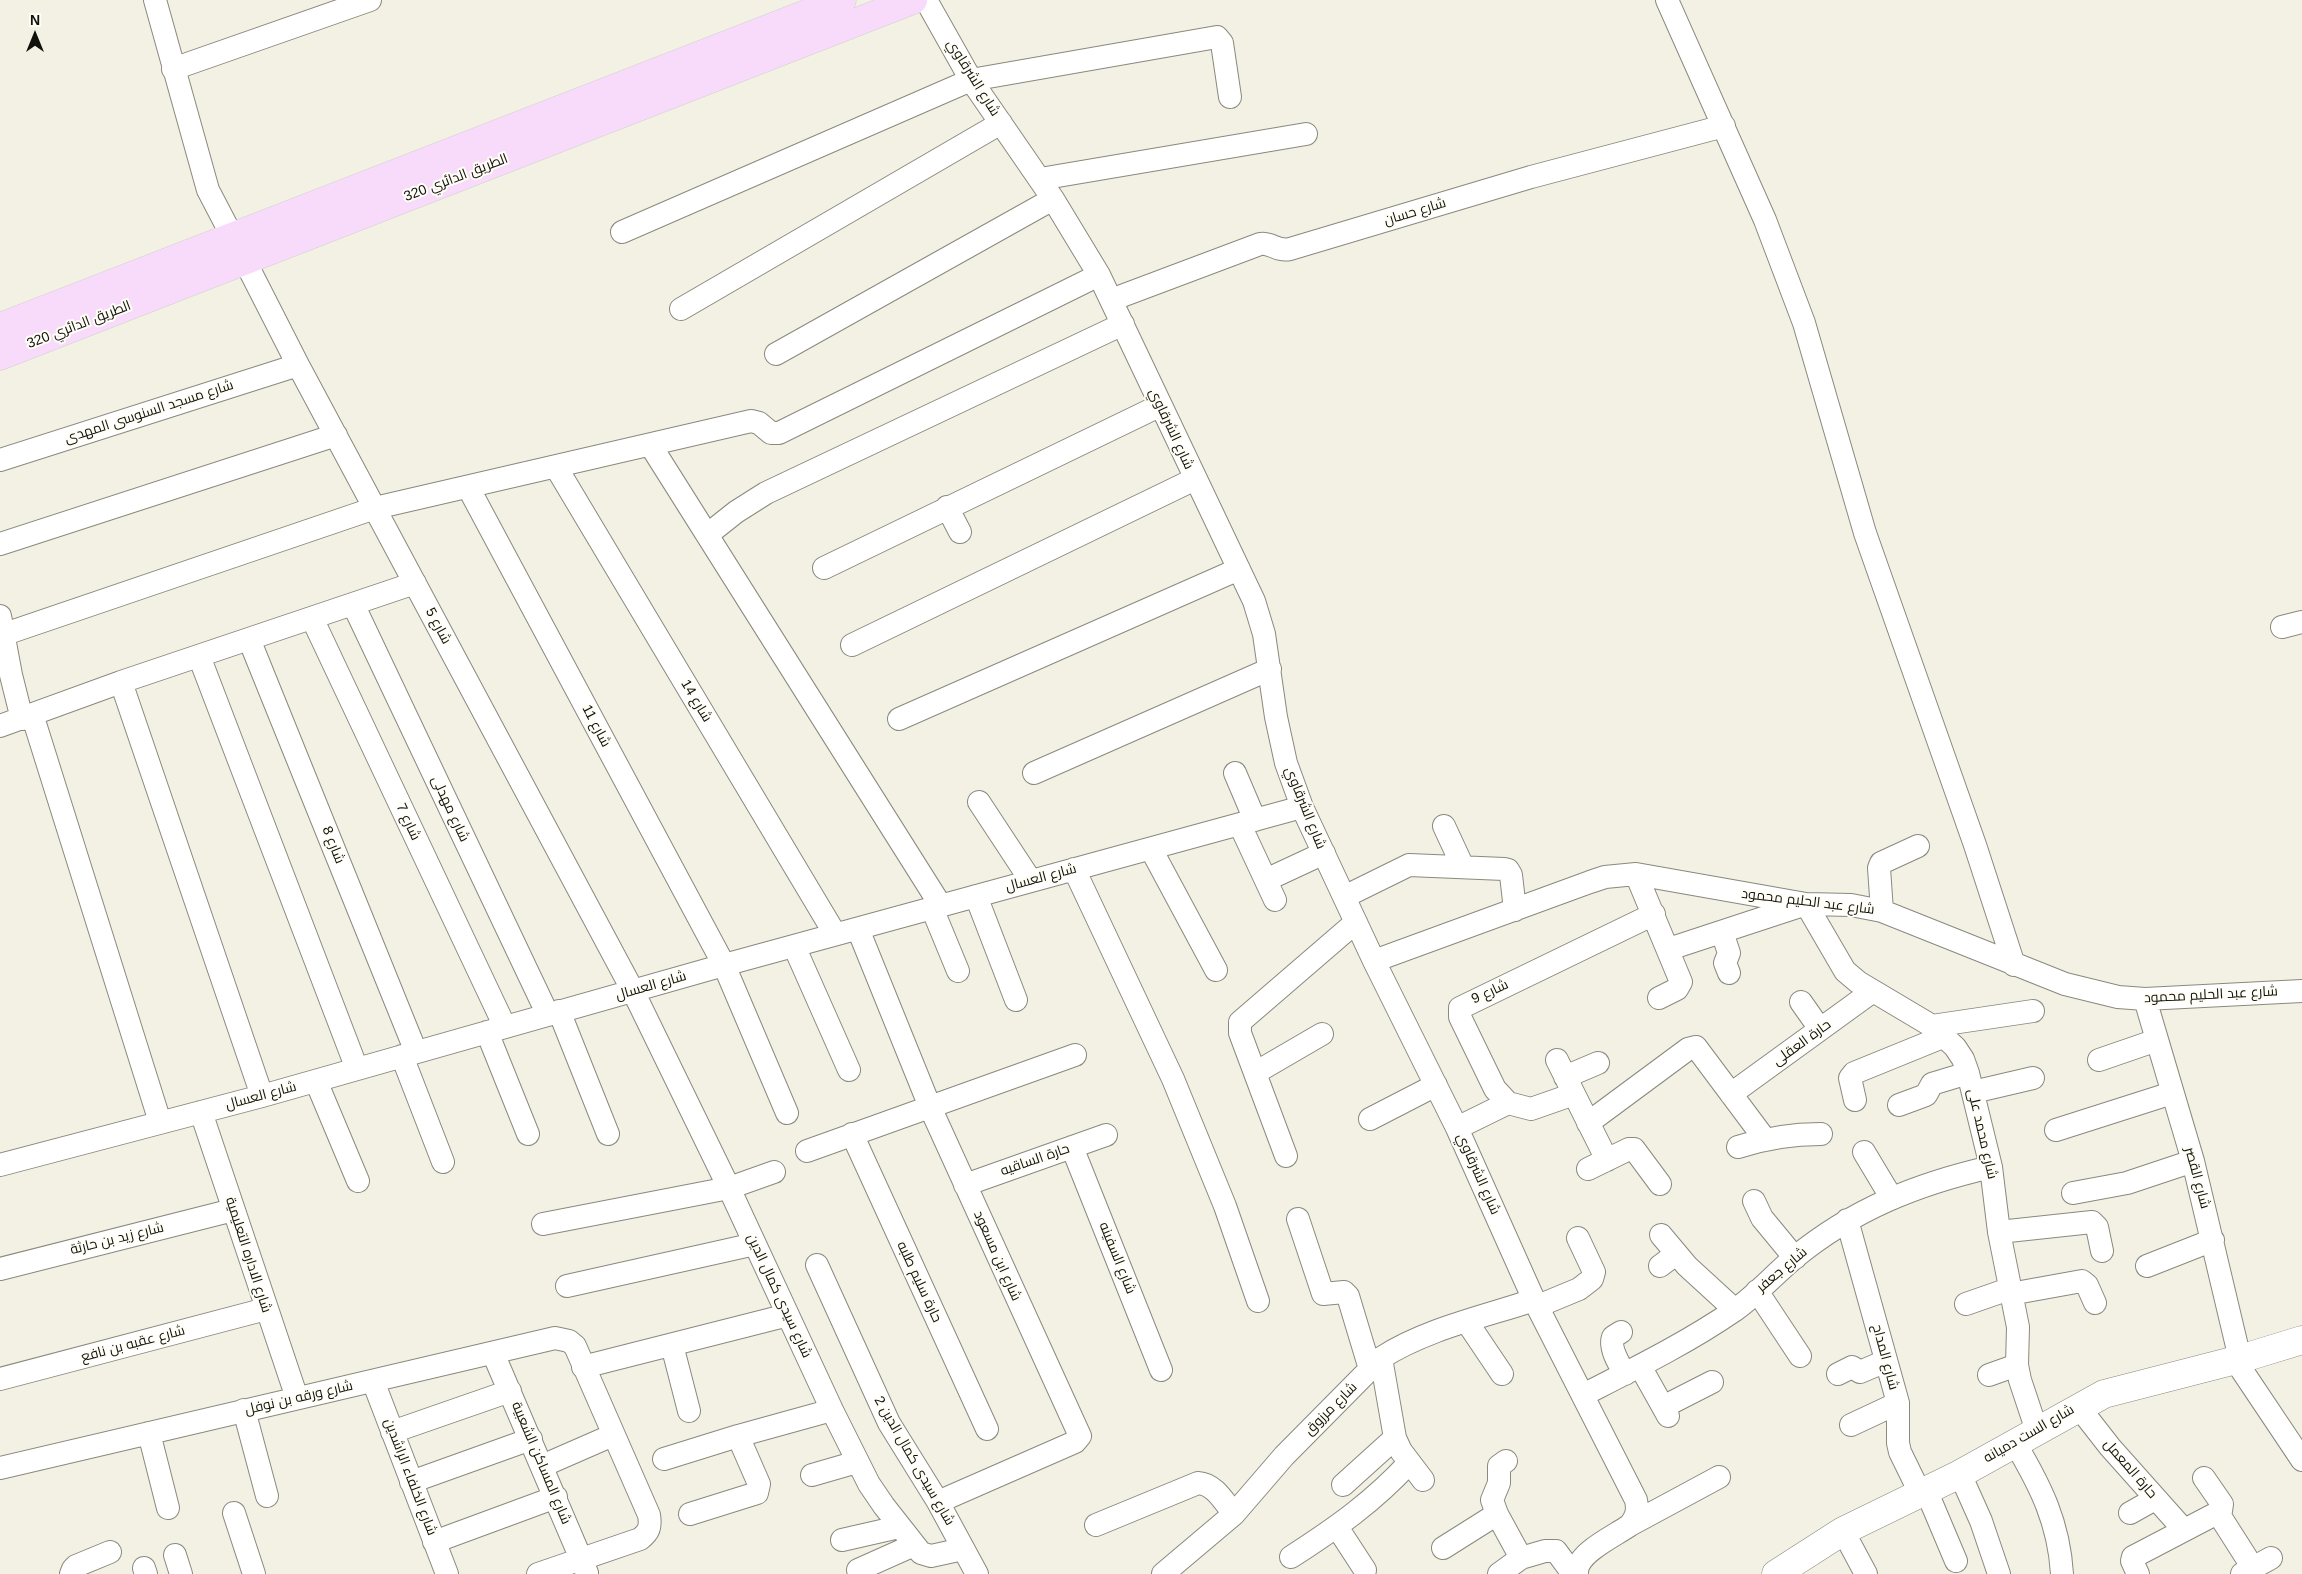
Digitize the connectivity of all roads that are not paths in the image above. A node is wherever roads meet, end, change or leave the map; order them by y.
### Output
1 (155, 0) edge
2 (370, 0) edge
3 (842, 0) edge
4 (913, 0) edge
5 (926, 0) edge
6 (1667, 0) edge
7 (173, 69) junction
8 (972, 80) junction
9 (1230, 97) dead end
10 (1001, 123) junction
11 (1724, 126) junction
12 (1306, 134) dead end
13 (1040, 179) junction
14 (1054, 199) junction
15 (622, 232) dead end
16 (232, 236) junction
17 (245, 261) junction
18 (1099, 275) junction
19 (1111, 300) junction
20 (681, 309) dead end
21 (1123, 324) junction
22 (0, 327) edge
23 (776, 354) dead end
24 (0, 356) edge
25 (298, 365) junction
26 (1159, 406) junction
27 (336, 434) junction
28 (651, 446) junction
29 (0, 460) edge
30 (556, 467) junction
31 (1195, 479) junction
32 (468, 487) junction
33 (947, 507) junction
34 (375, 508) junction
35 (960, 532) dead end
36 (707, 535) junction
37 (0, 544) edge
38 (824, 568) dead end
39 (1239, 569) junction
40 (415, 583) junction
41 (353, 604) junction
42 (312, 618) junction
43 (1, 626) edge
44 (249, 639) junction
45 (852, 645) dead end
46 (199, 656) junction
47 (1270, 669) junction
48 (121, 682) junction
49 (27, 717) junction
50 (899, 718) dead end
51 (0, 726) edge
52 (1034, 773) dead end
53 (1235, 774) dead end
54 (979, 802) dead end
55 (1302, 807) junction
56 (1247, 823) junction
57 (1444, 826) dead end
58 (1918, 846) dead end
59 (1151, 849) junction
60 (1324, 853) junction
61 (1463, 867) junction
62 (1074, 870) junction
63 (1636, 874) junction
64 (1031, 881) junction
65 (976, 896) junction
66 (1344, 897) junction
67 (1806, 904) junction
68 (936, 907) junction
69 (1514, 910) junction
70 (1882, 911) junction
71 (1654, 914) junction
72 (1356, 922) junction
73 (858, 929) junction
74 (1722, 932) junction
75 (835, 934) junction
76 (794, 946) junction
77 (1669, 949) junction
78 (1374, 961) junction
79 (724, 965) junction
80 (2014, 965) junction
81 (1216, 970) dead end
82 (958, 971) dead end
83 (1729, 974) dead end
84 (632, 991) junction
85 (1873, 991) junction
86 (2302, 991) edge
87 (1659, 998) dead end
88 (2145, 999) junction
89 (1016, 1000) dead end
90 (1801, 1002) dead end
91 (2033, 1011) dead end
92 (553, 1013) junction
93 (496, 1029) junction
94 (1820, 1030) junction
95 (1939, 1031) junction
96 (1322, 1034) dead end
97 (2157, 1040) junction
98 (409, 1054) junction
99 (1075, 1055) dead end
100 (2098, 1060) dead end
101 (1598, 1063) dead end
102 (357, 1069) junction
103 (849, 1070) dead end
104 (1255, 1073) junction
105 (1565, 1077) junction
106 (2033, 1078) dead end
107 (316, 1081) junction
108 (1971, 1082) junction
109 (1436, 1085) junction
110 (2172, 1093) junction
111 (1731, 1094) junction
112 (262, 1096) junction
113 (1855, 1100) dead end
114 (1508, 1103) junction
115 (1899, 1106) dead end
116 (930, 1107) junction
117 (201, 1112) junction
118 (787, 1113) dead end
119 (1370, 1119) dead end
120 (160, 1122) junction
121 (1588, 1123) junction
122 (1457, 1128) junction
123 (2056, 1130) dead end
124 (528, 1134) dead end
125 (608, 1134) dead end
126 (852, 1134) junction
127 (1821, 1134) dead end
128 (1106, 1135) dead end
129 (1764, 1138) junction
130 (1738, 1146) dead end
131 (1072, 1147) junction
132 (807, 1151) dead end
133 (1864, 1152) dead end
134 (1286, 1156) dead end
135 (2193, 1161) junction
136 (443, 1162) dead end
137 (0, 1164) edge
138 (1991, 1167) junction
139 (774, 1172) dead end
140 (358, 1182) dead end
141 (1660, 1184) dead end
142 (965, 1185) junction
143 (729, 1188) junction
144 (2073, 1192) dead end
145 (1891, 1197) junction
146 (1754, 1202) dead end
147 (233, 1210) junction
148 (1298, 1220) dead end
149 (1847, 1220) junction
150 (543, 1224) dead end
151 (2000, 1232) junction
152 (1662, 1235) dead end
153 (1578, 1238) dead end
154 (2213, 1240) junction
155 (755, 1244) junction
156 (2102, 1251) dead end
157 (1795, 1258) junction
158 (817, 1265) dead end
159 (2147, 1266) dead end
160 (0, 1268) edge
161 (567, 1286) dead end
162 (1757, 1291) junction
163 (2010, 1292) junction
164 (1258, 1301) dead end
165 (1536, 1303) junction
166 (2094, 1303) dead end
167 (1966, 1304) dead end
168 (266, 1309) junction
169 (1735, 1310) junction
170 (788, 1315) junction
171 (1467, 1322) junction
172 (1621, 1332) dead end
173 (2302, 1340) edge
174 (672, 1344) junction
175 (493, 1353) junction
176 (1800, 1356) dead end
177 (2237, 1359) junction
178 (1886, 1361) junction
179 (1376, 1364) junction
180 (2017, 1365) junction
181 (584, 1367) junction
182 (1161, 1370) dead end
183 (1633, 1370) junction
184 (1502, 1374) dead end
185 (1838, 1374) dead end
186 (1989, 1375) dead end
187 (0, 1379) edge
188 (372, 1381) junction
189 (1712, 1382) dead end
190 (510, 1391) junction
191 (1583, 1395) junction
192 (297, 1398) junction
193 (1898, 1403) junction
194 (2078, 1406) junction
195 (244, 1410) junction
196 (832, 1410) junction
197 (689, 1411) dead end
198 (1851, 1425) dead end
199 (987, 1429) dead end
200 (392, 1432) junction
201 (149, 1433) junction
202 (613, 1435) junction
203 (738, 1436) junction
204 (2026, 1437) junction
205 (1395, 1438) junction
206 (531, 1439) junction
207 (664, 1459) dead end
208 (2302, 1460) edge
209 (1506, 1461) dead end
210 (857, 1462) junction
211 (1409, 1463) junction
212 (542, 1466) junction
213 (0, 1468) edge
214 (1960, 1474) junction
215 (812, 1475) dead end
216 (1719, 1477) dead end
217 (2204, 1478) dead end
218 (1423, 1480) dead end
219 (411, 1482) junction
220 (1343, 1485) dead end
221 (1923, 1492) junction
222 (267, 1496) dead end
223 (556, 1497) junction
224 (2155, 1499) junction
225 (938, 1502) junction
226 (168, 1508) dead end
227 (234, 1513) dead end
228 (2130, 1513) dead end
229 (2218, 1513) junction
230 (690, 1514) dead end
231 (1234, 1514) junction
232 (1497, 1514) junction
233 (1096, 1525) dead end
234 (1630, 1525) junction
235 (899, 1527) junction
236 (1337, 1527) junction
237 (2184, 1530) junction
238 (1843, 1531) junction
239 (842, 1540) dead end
240 (434, 1542) junction
241 (914, 1545) junction
242 (1443, 1548) dead end
243 (963, 1549) junction
244 (110, 1552) dead end
245 (1291, 1557) dead end
246 (1521, 1558) junction
247 (1956, 1562) dead end
248 (1187, 1566) edge
249 (2067, 1566) edge
250 (585, 1567) edge
251 (2256, 1567) edge
252 (858, 1570) dead end
253 (1365, 1570) dead end
254 (71, 1574) edge
255 (254, 1574) edge
256 (447, 1574) edge
257 (538, 1574) edge
258 (977, 1574) edge
259 (1163, 1574) edge
260 (1499, 1574) edge
261 (1575, 1574) edge
262 (1776, 1574) edge
263 (1866, 1574) edge
264 (1999, 1574) edge
265 (2138, 1574) edge

1 - 7 street
2 - 7 street
3 - 16 main road, الطريق الدائري 320
4 - 17 main road, الطريق الدائري 320
5 - 8 street, شارع الشرقاوي
6 - 11 street
7 - 16 street
8 - 9 street
8 - 10 street, شارع الشرقاوي
8 - 15 street
10 - 13 street, شارع الشرقاوي
10 - 20 street
11 - 19 street, شارع حسان
11 - 80 street
12 - 13 street
13 - 14 street, شارع الشرقاوي
14 - 18 street, شارع الشرقاوي
14 - 23 street
16 - 22 main road, الطريق الدائري 320
17 - 24 main road, الطريق الدائري 320
17 - 25 street, شارع 5
18 - 19 street, شارع الشرقاوي
18 - 28 street
19 - 21 street, شارع الشرقاوي
21 - 26 street, شارع الشرقاوي
21 - 36 street
25 - 27 street, شارع 5
25 - 29 street, شارع مسجد السنوسى المهدى
26 - 31 street, شارع الشرقاوي
26 - 33 street
27 - 34 street, شارع 5
27 - 37 street
28 - 30 street
28 - 36 street
30 - 32 street
30 - 75 street, شارع 14
31 - 39 street, شارع الشرقاوي
31 - 45 street
32 - 34 street
32 - 79 street, شارع 11
33 - 35 street
33 - 38 street
34 - 40 street, شارع 5
34 - 43 street
36 - 68 street
39 - 47 street, شارع الشرقاوي
39 - 50 street
40 - 41 street
40 - 84 street, شارع 5
41 - 42 street
41 - 92 street, شارع مهدلى
42 - 44 street
42 - 93 street, شارع 7
43 - 49 street
44 - 46 street
44 - 98 street, شارع 8
46 - 48 street
46 - 102 street
47 - 52 street
47 - 55 street, شارع الشرقاوي
48 - 49 street
48 - 112 street
49 - 51 street
49 - 120 street
53 - 56 street
54 - 64 street
55 - 56 street, شارع العسال
55 - 60 street, شارع الشرقاوي
56 - 59 street, شارع العسال
56 - 60 street
57 - 61 street
58 - 70 street
59 - 62 street, شارع العسال
59 - 81 street
60 - 66 street, شارع الشرقاوي
61 - 66 street
61 - 69 street
62 - 64 street, شارع العسال
62 - 164 street
63 - 67 street, شارع عبد الحليم محمود
63 - 69 street, شارع عبد الحليم محمود
63 - 71 street
64 - 65 street, شارع العسال
65 - 68 street, شارع العسال
65 - 89 street
66 - 72 street, شارع الشرقاوي
67 - 70 street, شارع عبد الحليم محمود
67 - 74 street
67 - 85 street, شارع محمد على
68 - 73 street, شارع العسال
68 - 82 street
69 - 78 street, شارع عبد الحليم محمود
70 - 80 street, شارع عبد الحليم محمود
71 - 77 street
71 - 114 street, شارع 9
72 - 78 street, شارع الشرقاوي
72 - 104 street
73 - 75 street, شارع العسال
73 - 116 street, شارع ابن مسعود
74 - 77 street
74 - 83 street
75 - 76 street, شارع العسال
76 - 79 street, شارع العسال
76 - 103 street
77 - 87 street
78 - 109 street, شارع الشرقاوي
79 - 84 street, شارع العسال
79 - 118 street, شارع 11
80 - 88 street, شارع عبد الحليم محمود
84 - 92 street, شارع العسال
84 - 143 street, شارع سيدى كمال الدين
85 - 94 street, حارة العقلى
85 - 95 street, شارع محمد على
86 - 88 street, شارع عبد الحليم محمود
88 - 97 street, شارع القصر
90 - 94 street
91 - 95 street
92 - 93 street, شارع العسال
92 - 125 street, شارع مهدلى
93 - 98 street, شارع العسال
93 - 124 street, شارع 7
94 - 111 street, حارة العقلى
95 - 108 street, شارع محمد على
95 - 113 street
96 - 104 street
97 - 100 street
97 - 110 street, شارع القصر
98 - 102 street, شارع العسال
98 - 136 street, شارع 8
99 - 116 street
101 - 105 street
102 - 107 street, شارع العسال
104 - 134 street
105 - 114 street
105 - 121 street
106 - 108 street
107 - 112 street, شارع العسال
107 - 140 street
108 - 115 street
108 - 138 street, شارع محمد على
109 - 119 street
109 - 122 street, شارع الشرقاوي
110 - 123 street
110 - 135 street, شارع القصر
111 - 121 street
111 - 129 street
112 - 117 street, شارع العسال
114 - 122 street
116 - 126 street
116 - 142 street, شارع ابن مسعود
117 - 120 street, شارع العسال
117 - 147 street, شارع الاداره التعليمية
120 - 137 street, شارع العسال
121 - 141 street
122 - 165 street, شارع الشرقاوي
126 - 132 street
126 - 199 street, حارة سليم طلبه
127 - 129 street
128 - 131 street, حارة الساقيه
129 - 130 street
131 - 142 street, حارة الساقيه
131 - 182 street, شارع السفينه
133 - 145 street
135 - 144 street
135 - 154 street, شارع القصر
138 - 145 street, شارع جعفر
138 - 151 street, شارع محمد على
139 - 143 street
142 - 225 street, شارع ابن مسعود
143 - 150 street
143 - 155 street, شارع سيدى كمال الدين
145 - 149 street, شارع جعفر
146 - 157 street
147 - 160 street, شارع زيد بن حارثة
147 - 168 street, شارع الاداره التعليمية
148 - 179 street
149 - 157 street, شارع جعفر
149 - 178 street, شارع المداح
151 - 156 street
151 - 163 street, شارع محمد على
152 - 169 street
153 - 165 street, شارع مرزوق
154 - 159 street
154 - 177 street, شارع القصر
155 - 161 street
155 - 170 street, شارع سيدى كمال الدين
157 - 162 street, شارع جعفر
158 - 225 street, شارع سيدى كمال الدين 2
162 - 169 street, شارع جعفر
162 - 176 street
163 - 166 street
163 - 167 street
163 - 180 street, شارع محمد على
165 - 171 street, شارع مرزوق
165 - 191 street, شارع الشرقاوي
168 - 187 street, شارع عقبه بن نافع
168 - 192 street, شارع الاداره التعليمية
169 - 183 street, شارع جعفر
170 - 174 street
170 - 196 street, شارع سيدى كمال الدين
171 - 179 street, شارع مرزوق
171 - 184 street
172 - 183 street
173 - 177 street, شارع الست دميانه
174 - 181 street
174 - 197 street
175 - 181 street, شارع ورقه بن نوفل
175 - 188 street, شارع ورقه بن نوفل
175 - 190 street, شارع المساكن الشعبية
177 - 194 street, شارع الست دميانه
177 - 208 street, شارع القصر
178 - 185 street
178 - 193 street, شارع المداح
179 - 205 street
179 - 231 street, شارع مرزوق
180 - 186 street
180 - 204 street, شارع محمد على
181 - 202 street, شارع ورقه بن نوفل
183 - 189 street
183 - 191 street, شارع جعفر
188 - 192 street, شارع ورقه بن نوفل
188 - 200 street, شارع الخلفاء الراشدين
190 - 200 street
190 - 206 street, شارع المساكن الشعبية
191 - 234 street, شارع الشرقاوي
192 - 195 street, شارع ورقه بن نوفل
193 - 198 street
193 - 221 street, شارع المداح
194 - 204 street, شارع الست دميانه
194 - 224 street, حارة المعمل
195 - 201 street, شارع ورقه بن نوفل
195 - 222 street
196 - 203 street
196 - 210 street, شارع سيدى كمال الدين
200 - 219 street, شارع الخلفاء الراشدين
201 - 213 street, شارع ورقه بن نوفل
201 - 226 street
202 - 212 street
202 - 250 street, شارع ورقه بن نوفل
203 - 207 street
203 - 230 street
204 - 214 street, شارع الست دميانه
204 - 249 street, شارع محمد على
205 - 211 street
205 - 220 street
206 - 212 street, شارع المساكن الشعبية
206 - 219 street
209 - 232 street
210 - 215 street
210 - 235 street, شارع سيدى كمال الدين
211 - 218 street
211 - 236 street
212 - 223 street, شارع المساكن الشعبية
214 - 221 street, شارع الست دميانه
214 - 264 street
216 - 234 street
217 - 229 street
219 - 240 street, شارع الخلفاء الراشدين
221 - 238 street, شارع الست دميانه
221 - 247 street, شارع المداح
223 - 240 street
223 - 250 street, شارع المساكن الشعبية
224 - 228 street
224 - 237 street, حارة المعمل
225 - 243 street, شارع سيدى كمال الدين 2
227 - 255 street
229 - 237 street
229 - 251 street
231 - 233 street
231 - 248 street, شارع مرزوق
232 - 242 street
232 - 246 street
234 - 261 street
235 - 239 street
235 - 241 street, شارع سيدى كمال الدين
236 - 245 street
236 - 253 street
237 - 265 street
238 - 262 street, شارع الست دميانه
238 - 263 street
240 - 256 street, شارع الخلفاء الراشدين
241 - 243 street, شارع سيدى كمال الدين
241 - 252 street
243 - 258 street, شارع سيدى كمال الدين 2
244 - 254 street
246 - 260 street
246 - 261 street
248 - 259 street, شارع مرزوق
250 - 257 street

